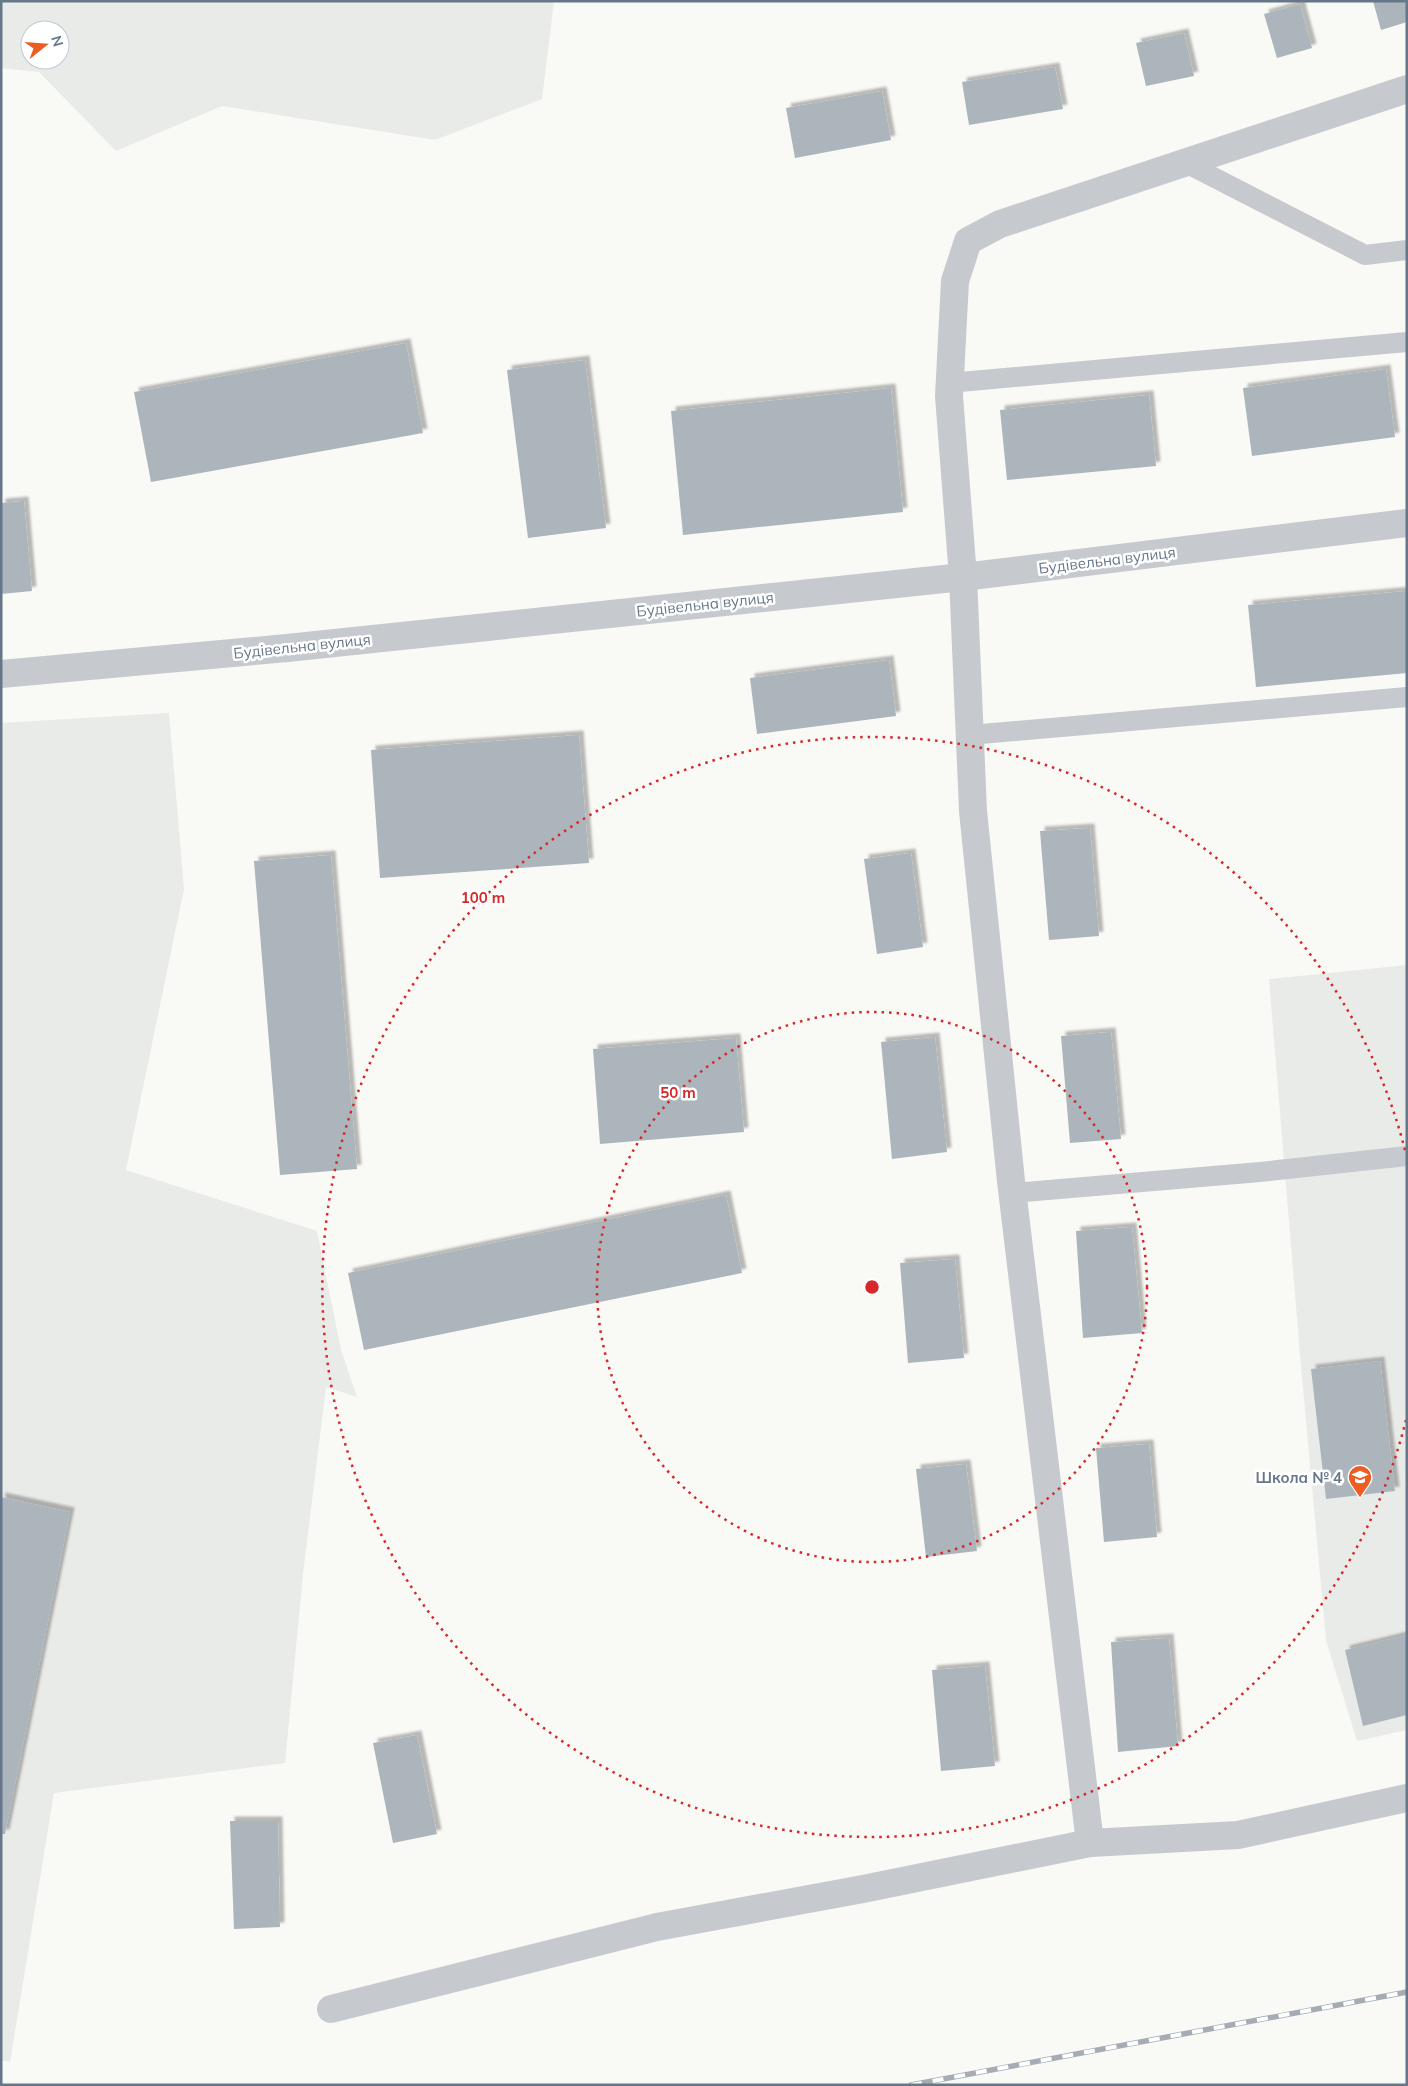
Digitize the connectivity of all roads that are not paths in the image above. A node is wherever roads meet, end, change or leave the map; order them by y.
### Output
1 (1407, 89) edge
2 (1184, 162) junction
3 (1407, 250) edge
4 (1407, 342) edge
5 (949, 383) junction
6 (1407, 523) edge
7 (962, 577) junction
8 (1, 674) edge
9 (1407, 697) edge
10 (970, 736) junction
11 (1407, 1156) edge
12 (1013, 1193) junction
13 (1407, 1798) edge
14 (1090, 1843) junction
15 (331, 2009) dead end

1 - 2 street
2 - 3 lane
2 - 5 street
4 - 5 lane
5 - 7 street
6 - 7 street, Будівельна вулиця
7 - 8 street, Будівельна вулиця
7 - 10 street
9 - 10 lane
10 - 12 street
11 - 12 lane
12 - 14 street
13 - 14 street
14 - 15 street

